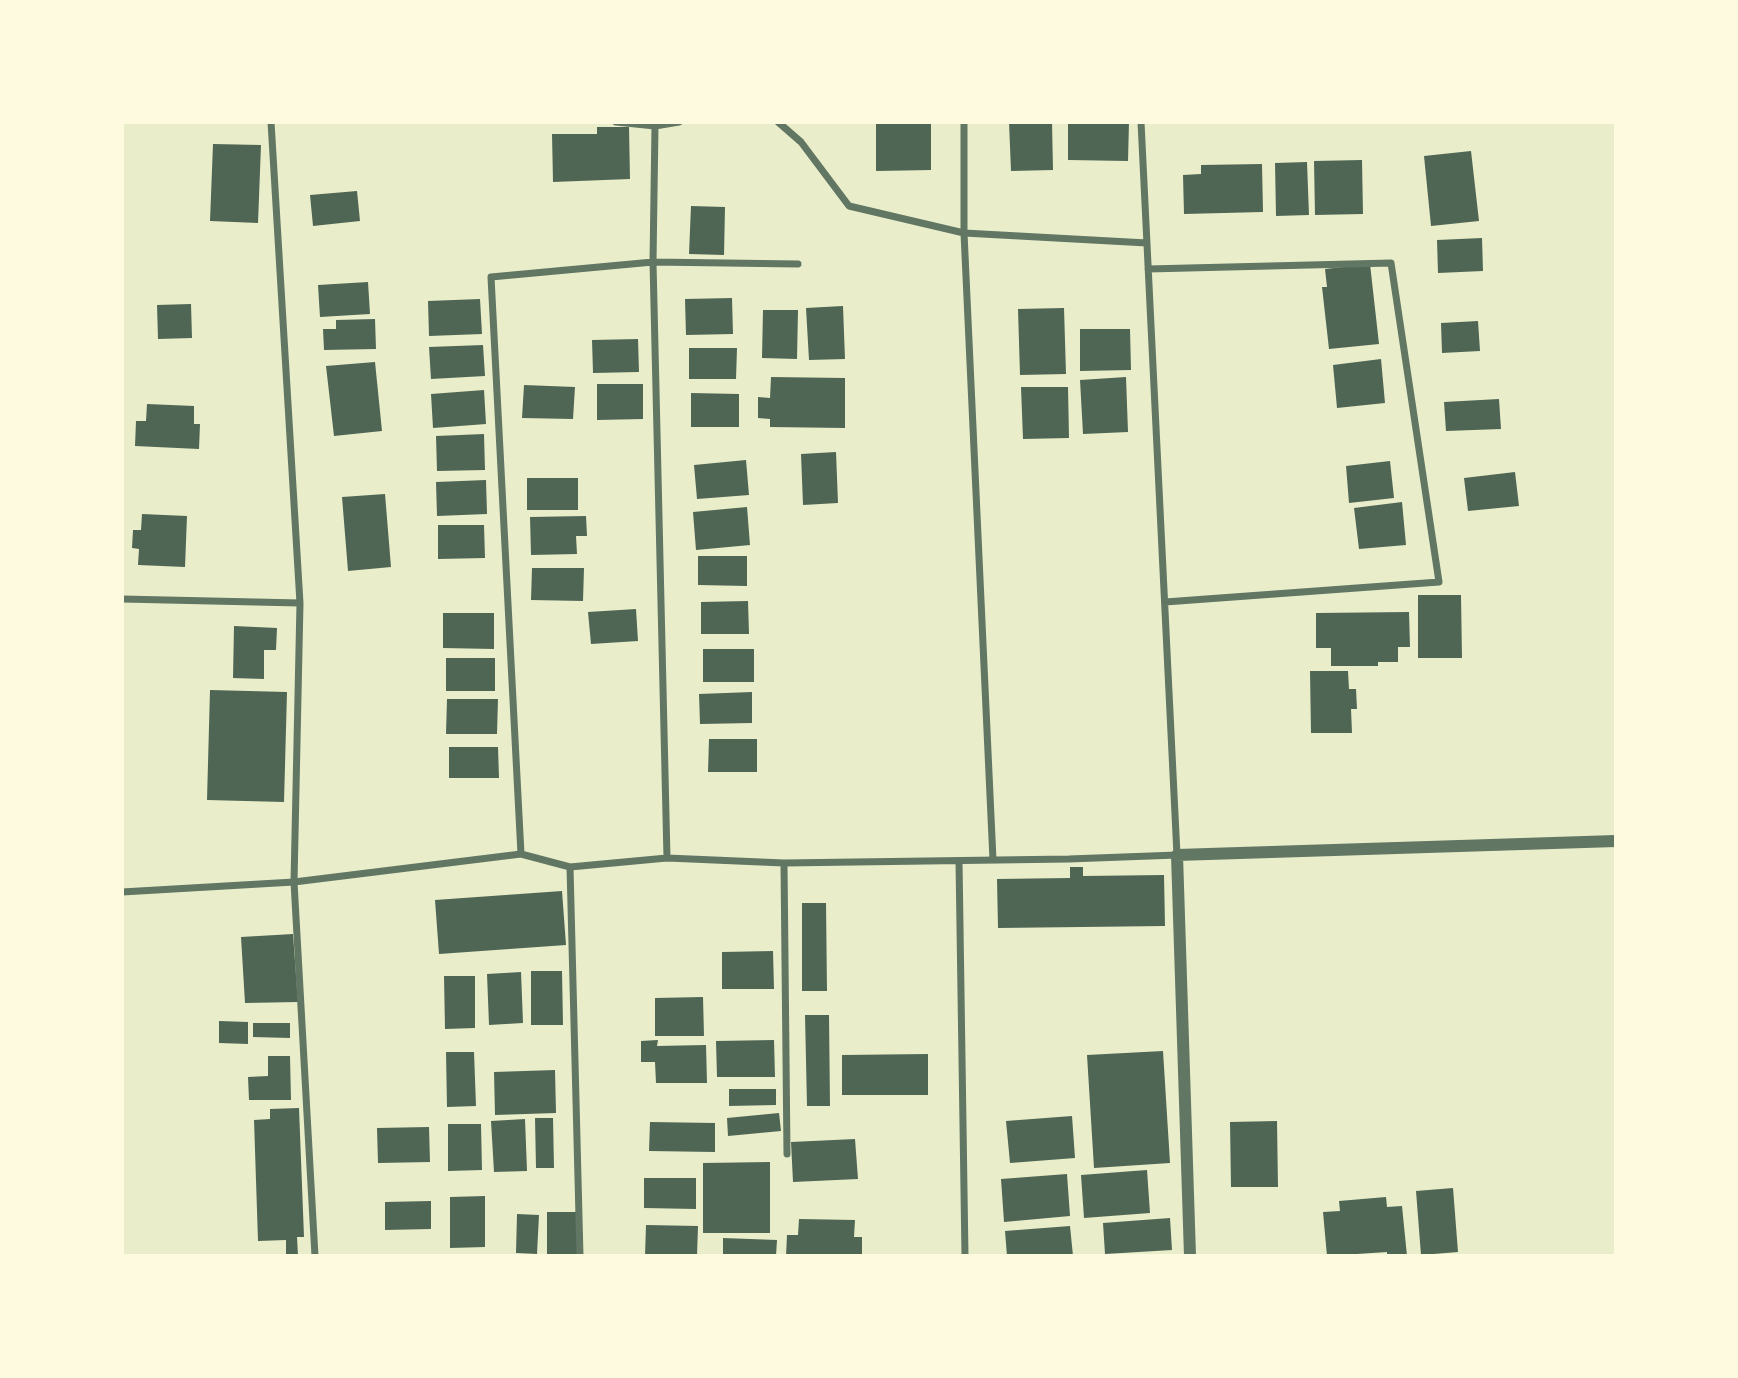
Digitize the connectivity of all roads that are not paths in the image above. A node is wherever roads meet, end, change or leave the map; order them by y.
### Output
1 (271, 122) edge
2 (616, 122) edge
3 (679, 122) edge
4 (778, 122) edge
5 (964, 122) edge
6 (1141, 122) edge
7 (655, 126) junction
8 (964, 233) junction
9 (1147, 243) junction
10 (653, 262) junction
11 (798, 264) dead end
12 (1148, 269) junction
13 (122, 599) edge
14 (300, 603) junction
15 (1165, 603) junction
16 (1615, 841) edge
17 (521, 854) junction
18 (1177, 855) junction
19 (667, 858) junction
20 (959, 860) junction
21 (993, 860) junction
22 (784, 863) junction
23 (570, 867) junction
24 (295, 882) junction
25 (122, 891) edge
26 (786, 1154) dead end
27 (315, 1255) edge
28 (580, 1255) edge
29 (965, 1255) edge
30 (1190, 1255) edge

1 - 14 street
2 - 7 street
3 - 7 street
4 - 8 street
5 - 8 street
6 - 9 street
7 - 10 street
8 - 9 street
8 - 21 street
9 - 12 street
10 - 11 street
10 - 17 street
10 - 19 street
12 - 15 street
12 - 15 street
13 - 14 street
14 - 24 street
15 - 18 street
16 - 18 street
17 - 23 street
17 - 24 street
18 - 21 street
18 - 30 street
19 - 22 street
19 - 23 street
20 - 21 street
20 - 22 street
20 - 29 street
22 - 26 street
23 - 28 street
24 - 25 street
24 - 27 street

